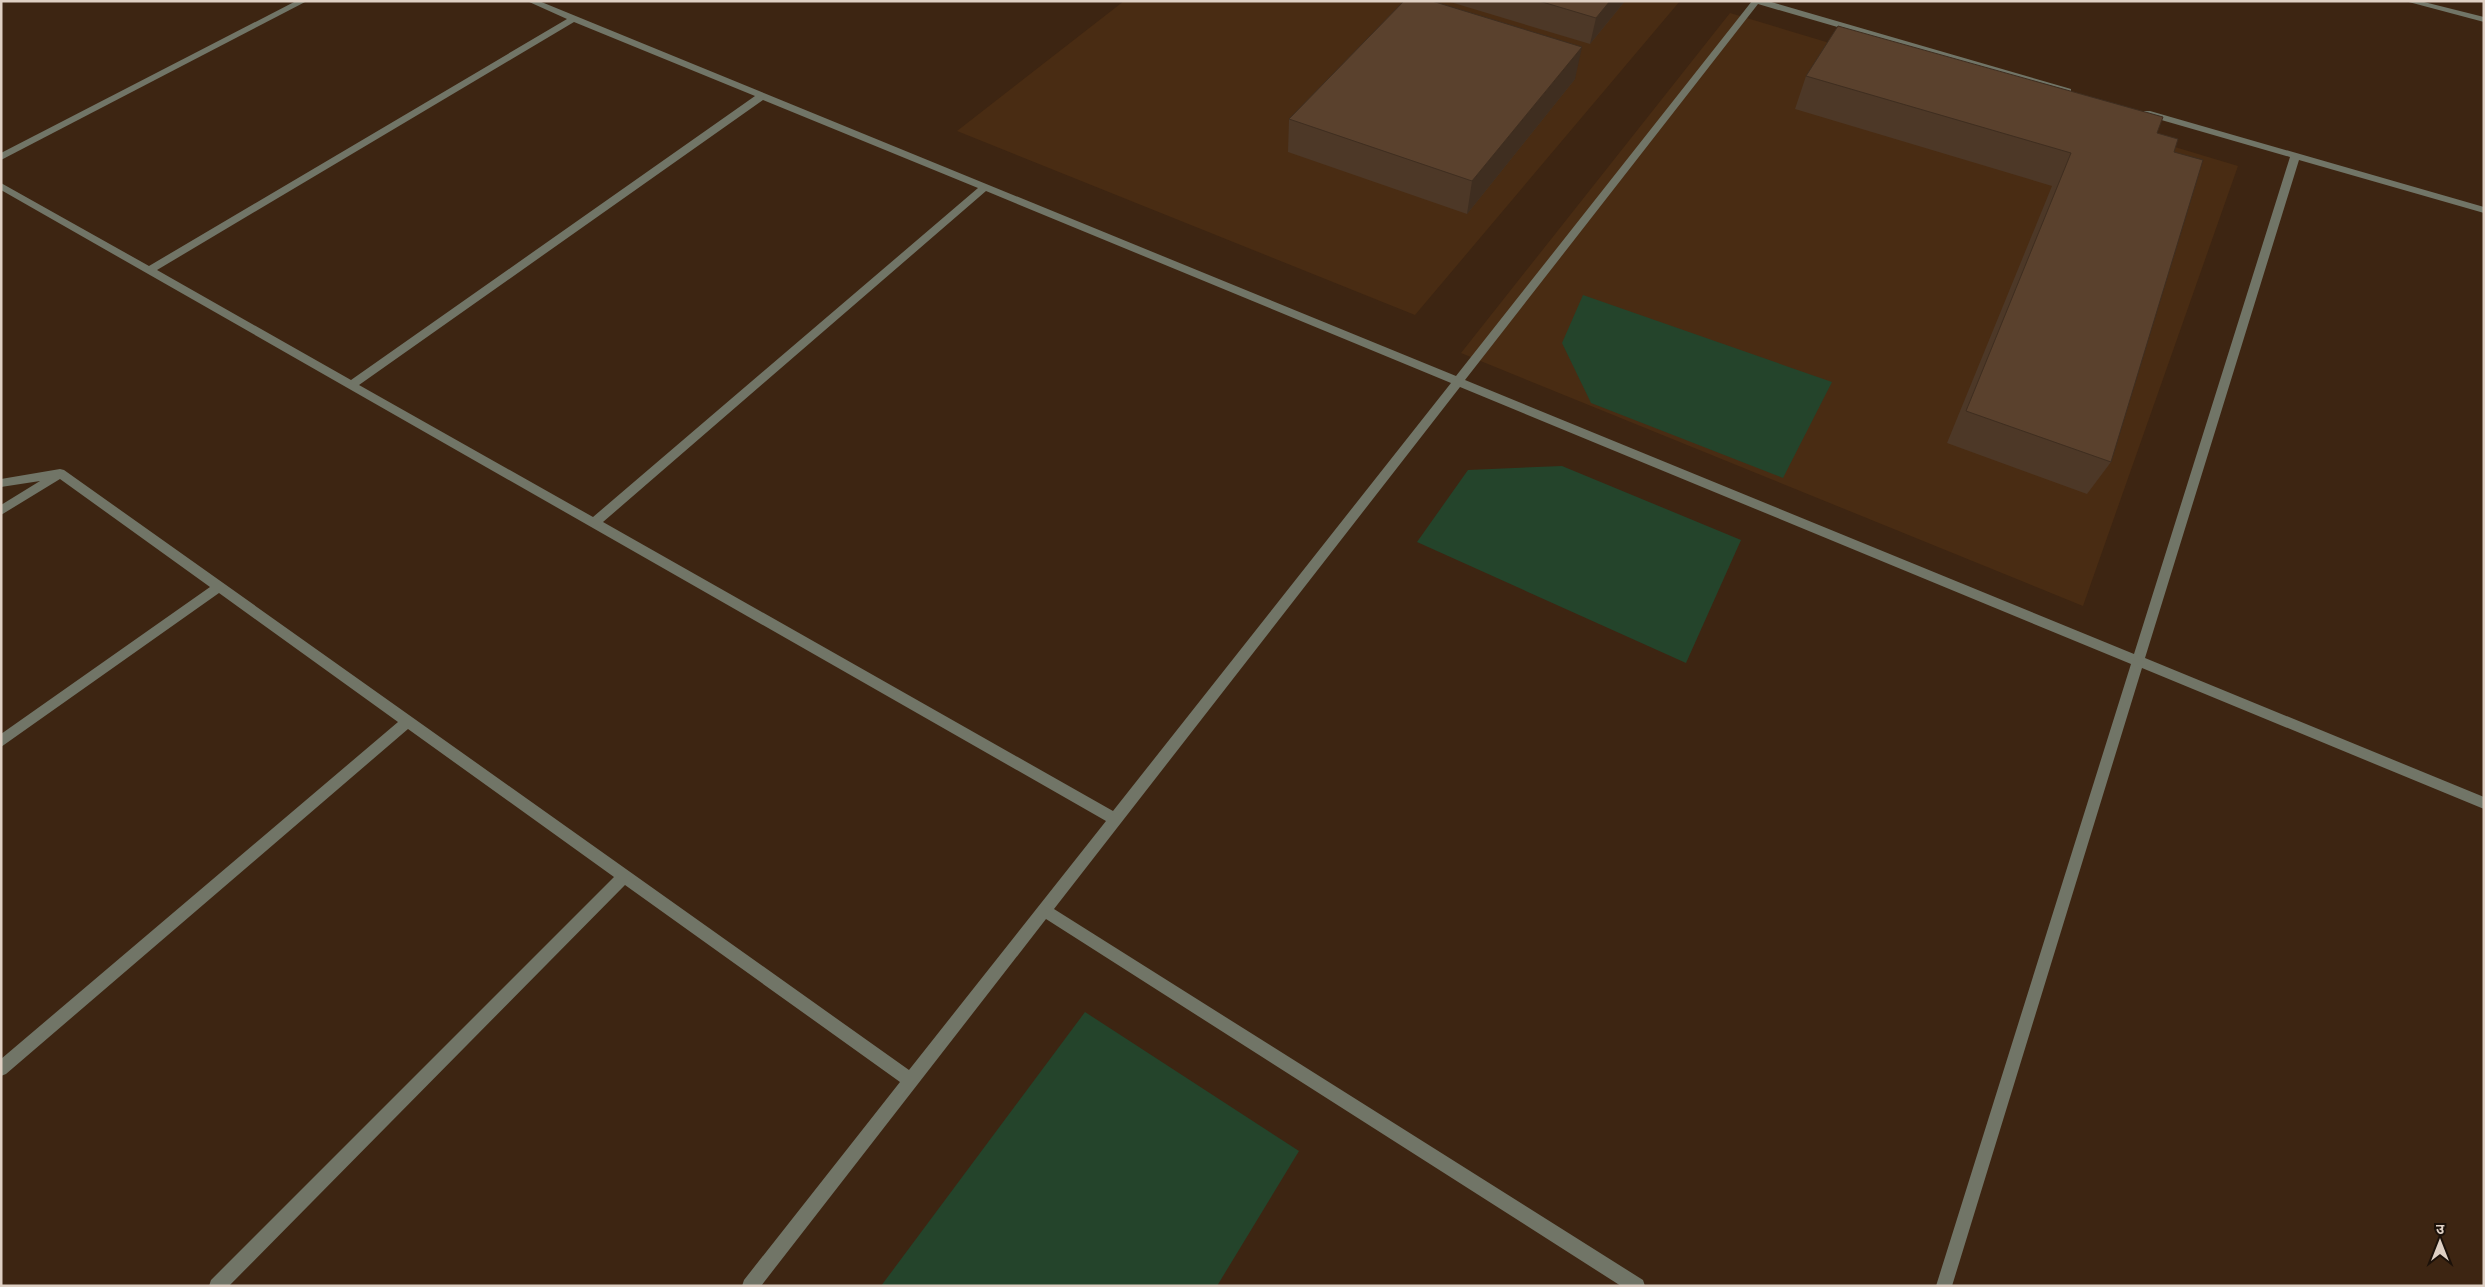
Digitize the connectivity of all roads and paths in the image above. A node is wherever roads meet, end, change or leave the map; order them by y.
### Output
1 (303, 1) edge
2 (531, 1) edge
3 (1757, 1) edge
4 (2409, 1) edge
5 (573, 18) junction
6 (2484, 20) edge
7 (2074, 92) edge
8 (762, 96) junction
9 (2141, 112) edge
10 (2294, 156) junction
11 (1, 158) edge
12 (1, 186) edge
13 (984, 188) junction
14 (2484, 210) edge
15 (150, 270) junction
16 (1456, 382) junction
17 (351, 385) junction
18 (60, 473) junction
19 (1, 483) edge
20 (1, 512) edge
21 (594, 523) junction
22 (219, 587) junction
23 (2138, 661) junction
24 (408, 721) junction
25 (1, 741) edge
26 (2484, 803) edge
27 (1115, 819) junction
28 (624, 876) junction
29 (1044, 910) junction
30 (1, 1068) edge
31 (910, 1080) junction
32 (217, 1286) edge
33 (750, 1286) edge
34 (1638, 1286) edge
35 (1944, 1286) edge

1 - 11 street
2 - 5 street
3 - 7 street
3 - 16 street
4 - 6 street
5 - 8 street
5 - 15 street
8 - 13 street
8 - 17 street
9 - 10 street
10 - 14 street
10 - 23 street
12 - 15 street
13 - 16 street
13 - 21 street
15 - 17 street
16 - 23 street
16 - 27 street
17 - 21 street
18 - 19 street
18 - 20 street
18 - 22 street
21 - 27 street
22 - 24 street
22 - 25 street
23 - 26 street
23 - 35 street
24 - 28 street
24 - 30 street
27 - 29 street
28 - 31 street
28 - 32 street
29 - 31 street
29 - 34 street
31 - 33 street

